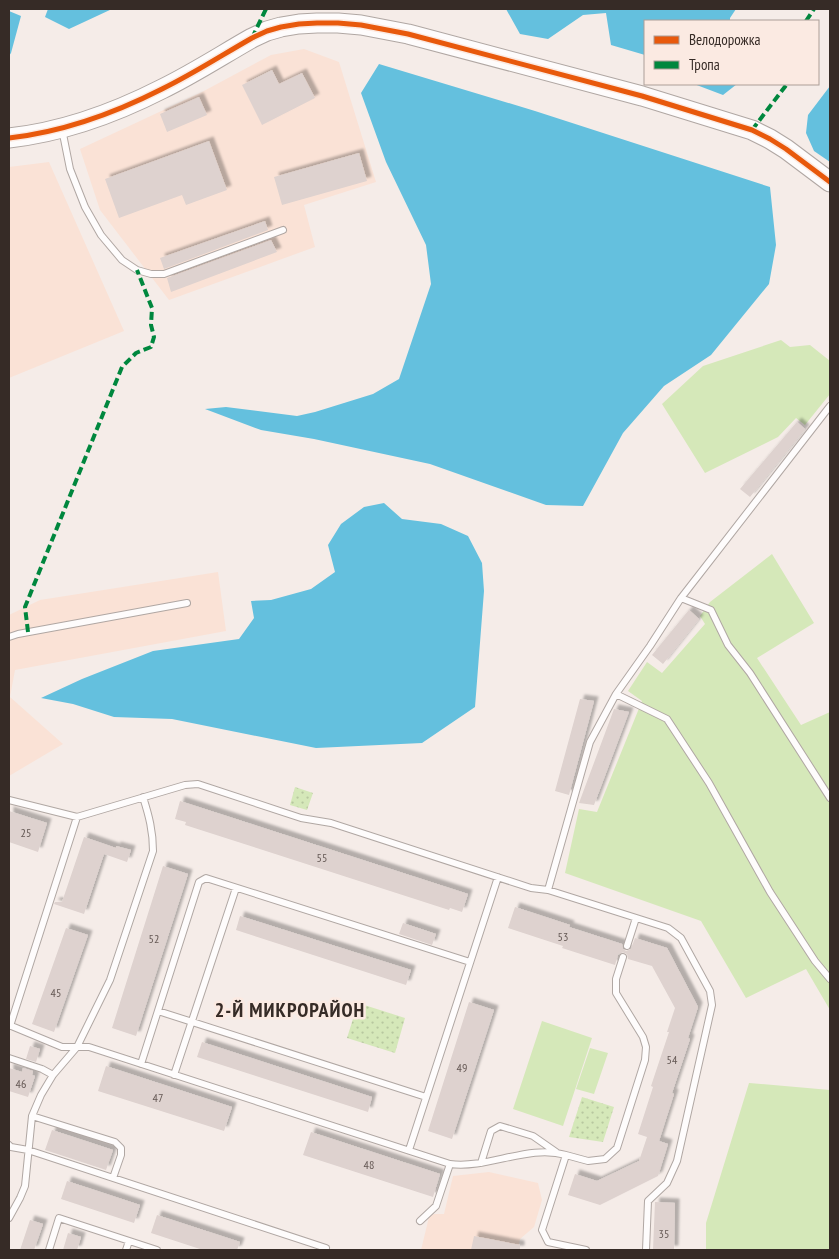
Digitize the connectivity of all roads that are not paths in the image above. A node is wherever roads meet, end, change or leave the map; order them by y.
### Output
1 (62, 128) junction
2 (9, 138) edge
3 (830, 182) edge
4 (283, 230) dead end
5 (830, 406) edge
6 (681, 598) junction
7 (187, 603) dead end
8 (9, 637) edge
9 (616, 694) junction
10 (143, 797) junction
11 (830, 798) edge
12 (9, 800) edge
13 (76, 817) junction
14 (498, 877) junction
15 (236, 888) junction
16 (548, 890) junction
17 (636, 918) junction
18 (627, 946) dead end
19 (623, 957) dead end
20 (470, 962) junction
21 (830, 979) edge
22 (158, 1011) junction
23 (192, 1022) junction
24 (9, 1026) edge
25 (77, 1047) junction
26 (9, 1058) edge
27 (141, 1064) junction
28 (53, 1075) junction
29 (174, 1075) junction
30 (426, 1097) junction
31 (32, 1116) junction
32 (10, 1147) edge
33 (28, 1150) junction
34 (409, 1150) junction
35 (556, 1152) junction
36 (566, 1155) junction
37 (481, 1162) junction
38 (450, 1164) junction
39 (113, 1178) junction
40 (9, 1218) edge
41 (420, 1221) dead end
42 (129, 1241) junction
43 (326, 1248) dead end
44 (48, 1250) edge
45 (126, 1250) edge
46 (156, 1250) edge
47 (586, 1250) edge
48 (646, 1250) edge

1 - 2 street
1 - 3 street
1 - 4 lane
5 - 6 lane
6 - 9 lane
6 - 11 lane
7 - 8 lane
9 - 16 lane
9 - 21 lane
10 - 13 lane
10 - 14 lane
10 - 25 lane
12 - 13 lane
13 - 24 lane
14 - 16 lane
14 - 20 lane
15 - 20 lane
15 - 22 lane
15 - 23 lane
16 - 17 lane
17 - 18 lane
17 - 48 lane
19 - 36 lane
20 - 30 lane
22 - 23 lane
22 - 27 lane
23 - 29 lane
23 - 30 lane
24 - 25 lane
25 - 27 lane
25 - 28 lane
26 - 28 lane
27 - 29 lane
28 - 31 lane
29 - 34 lane
30 - 34 lane
31 - 33 lane
31 - 39 lane
32 - 33 lane
33 - 39 lane
33 - 40 lane
34 - 38 lane
35 - 36 lane
35 - 37 lane
35 - 37 lane
36 - 47 lane
37 - 38 lane
38 - 41 lane
39 - 43 lane
42 - 44 lane
42 - 45 lane
42 - 46 lane

